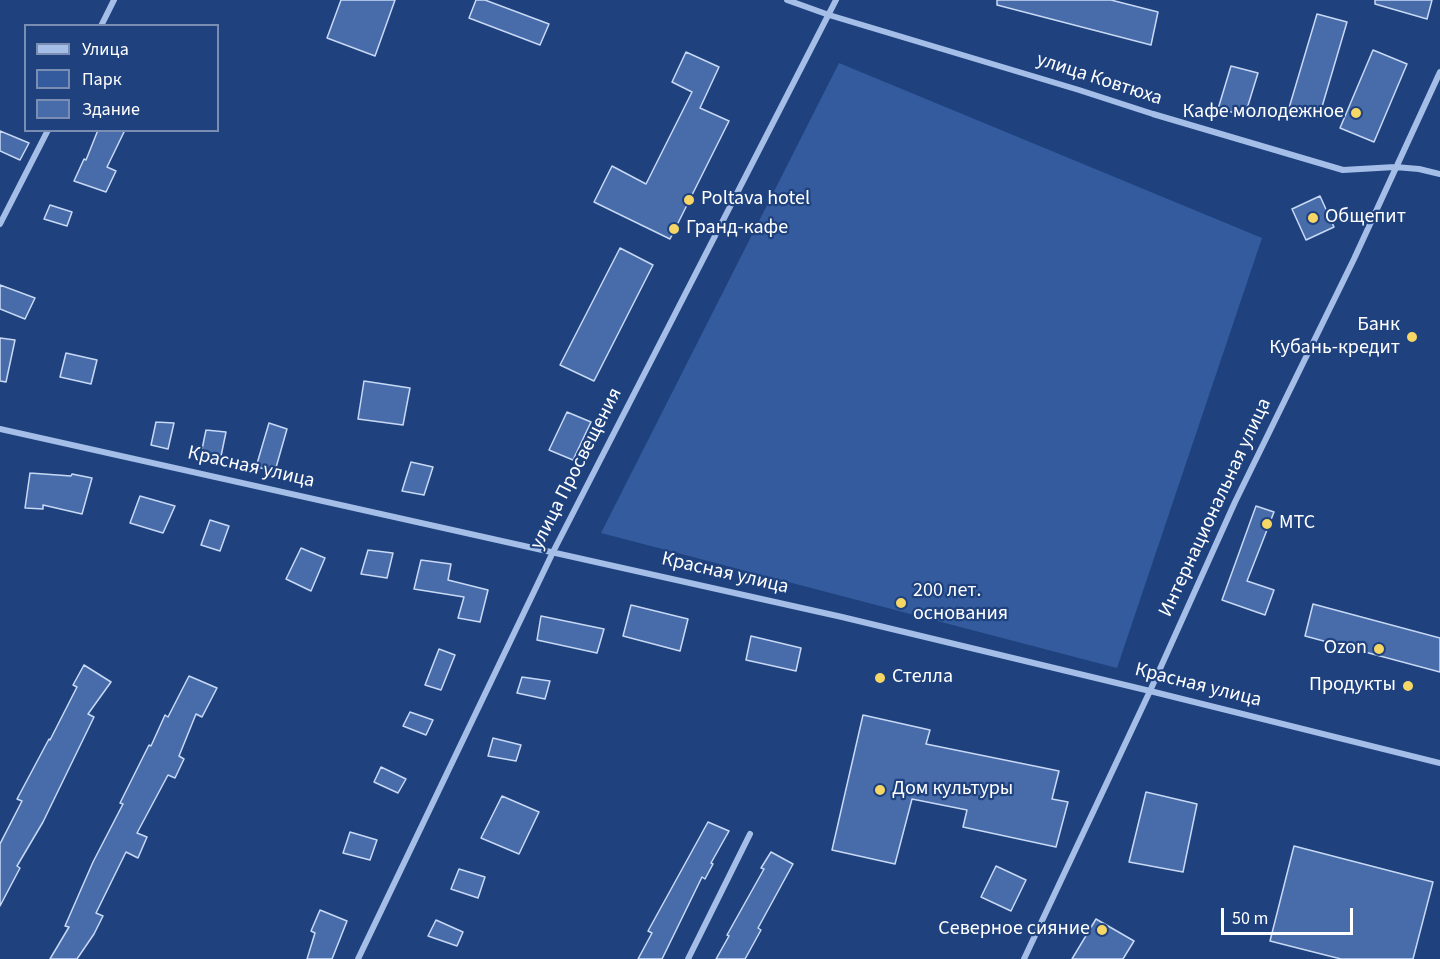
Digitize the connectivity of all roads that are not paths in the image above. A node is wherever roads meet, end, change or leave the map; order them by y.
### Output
1 (114, 0) edge
2 (787, 0) edge
3 (836, 0) edge
4 (830, 15) junction
5 (102, 24) edge
6 (1440, 72) edge
7 (47, 132) edge
8 (1395, 167) junction
9 (1440, 174) edge
10 (0, 224) edge
11 (0, 429) edge
12 (553, 552) junction
13 (1150, 691) junction
14 (1440, 763) edge
15 (750, 834) dead end
16 (357, 959) edge
17 (688, 959) edge
18 (1024, 959) edge

1 - 5 street
2 - 4 street, улица Ковтюха
3 - 4 street, улица Просвещения
4 - 8 street, улица Ковтюха
4 - 12 street, улица Просвещения
6 - 8 street, Интернациональная улица
7 - 10 street
8 - 9 street, улица Ковтюха
8 - 13 street, Интернациональная улица
11 - 12 street, Красная улица
12 - 13 street, Красная улица
12 - 16 street, улица Просвещения
13 - 14 street, Красная улица
13 - 18 street, Интернациональная улица
15 - 17 street

